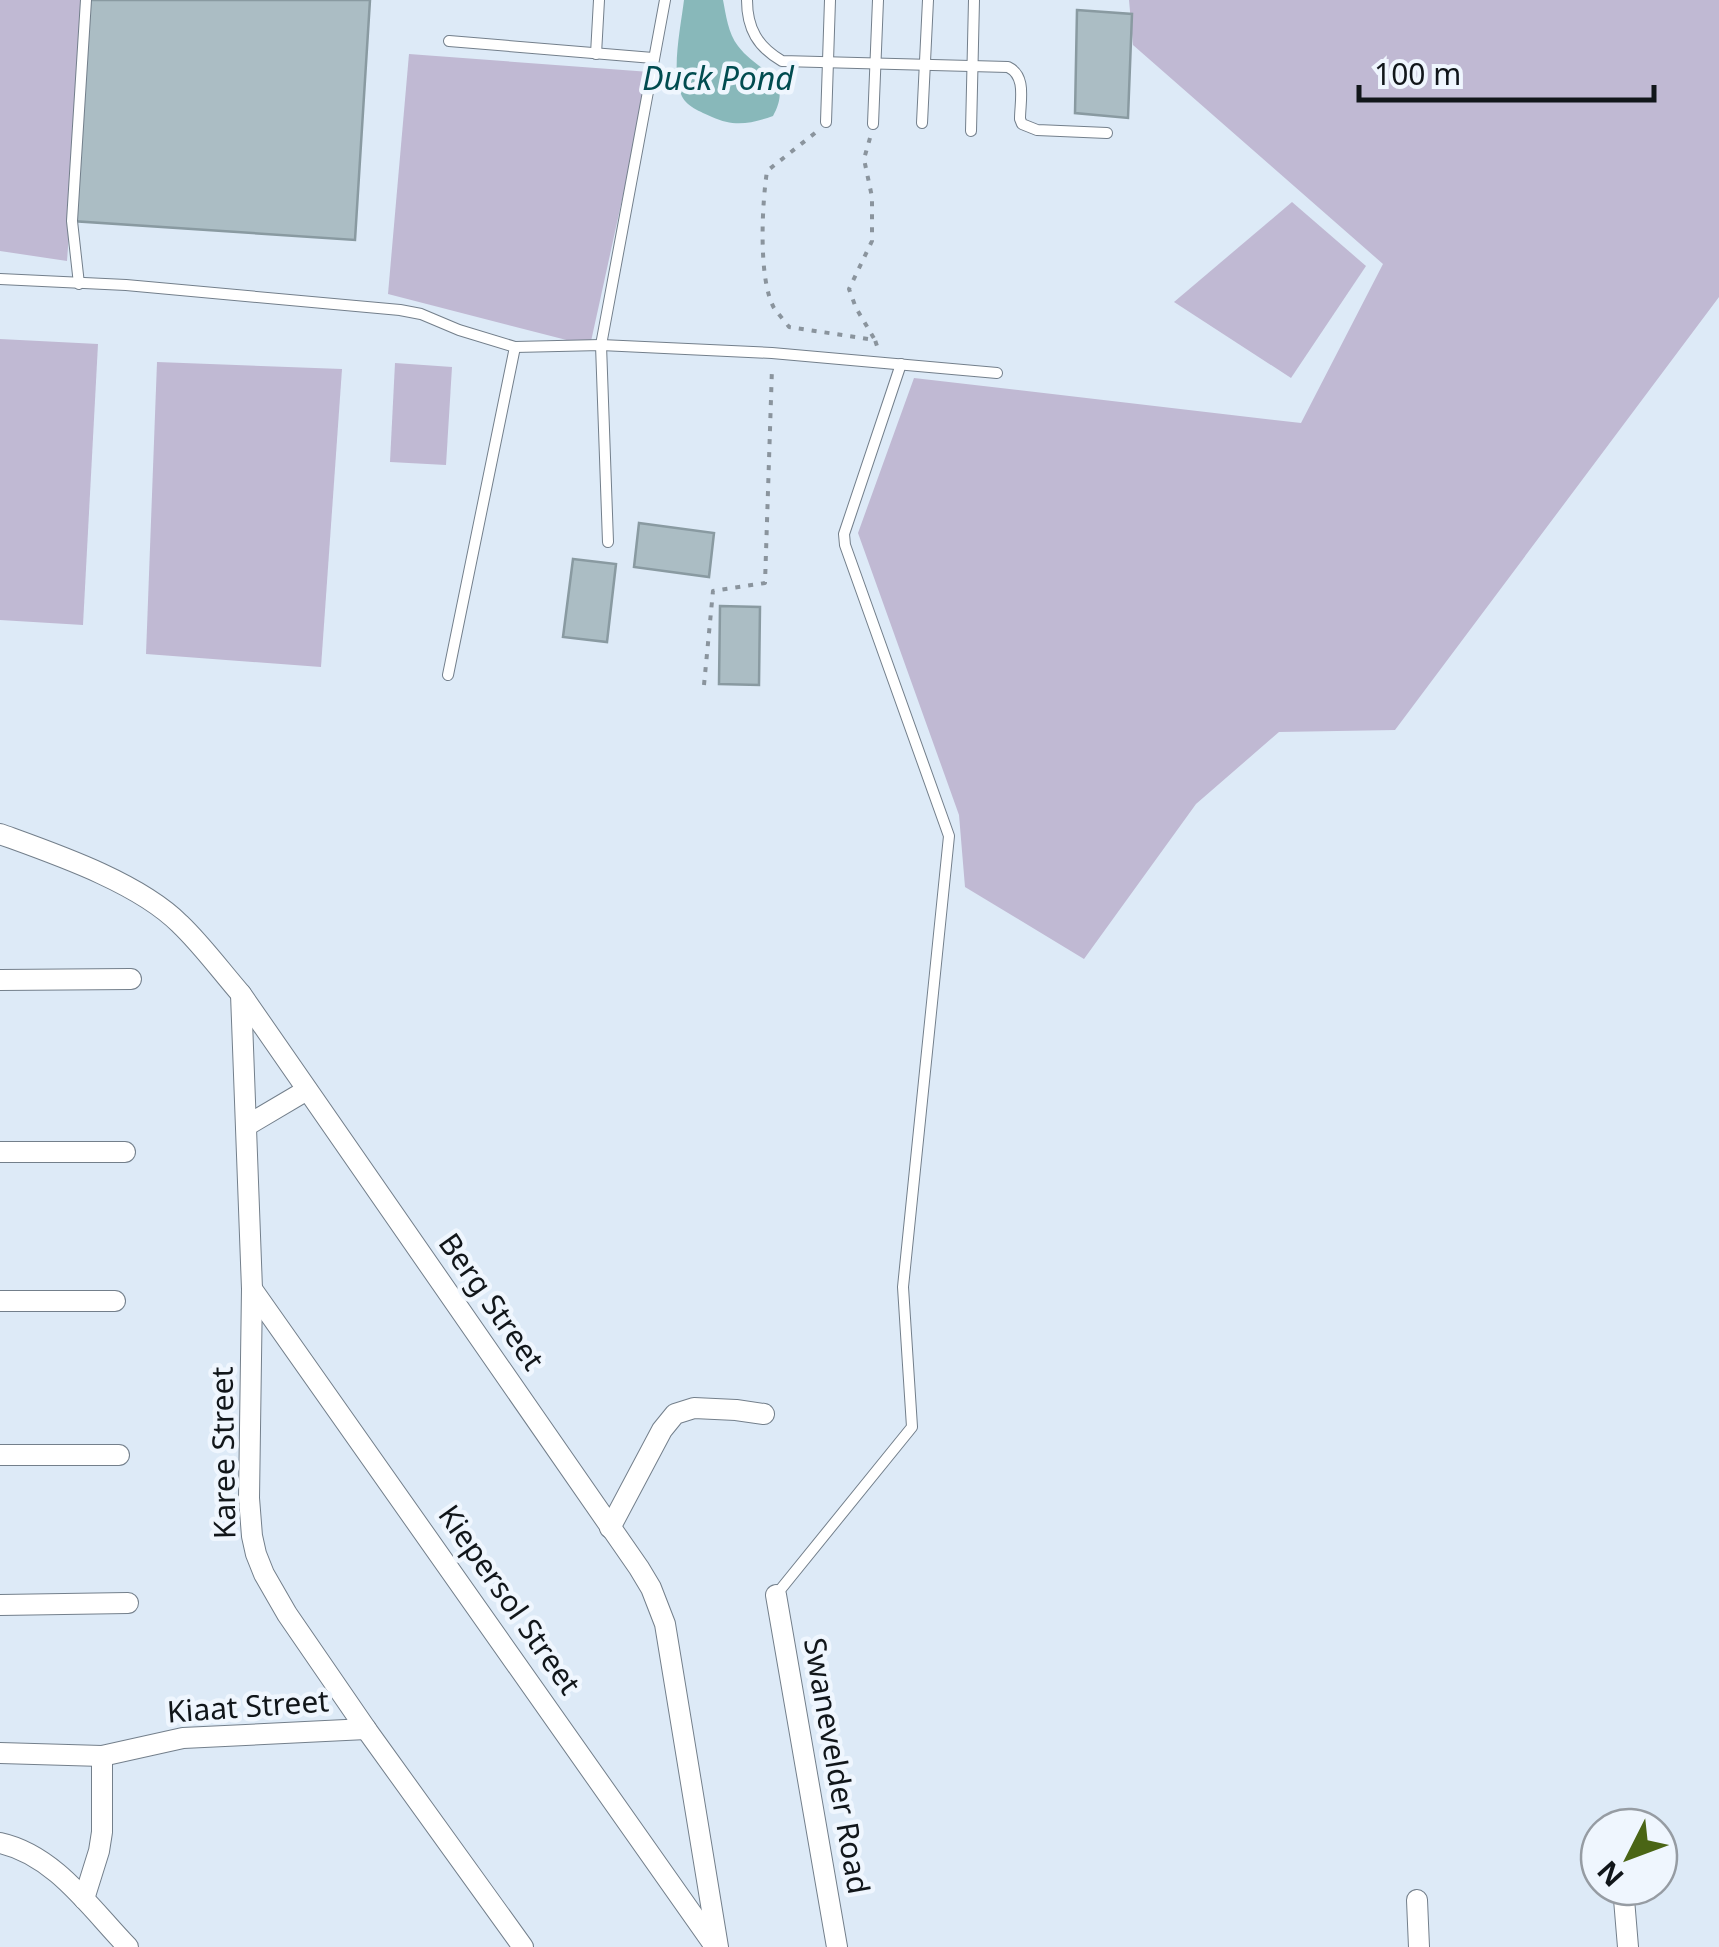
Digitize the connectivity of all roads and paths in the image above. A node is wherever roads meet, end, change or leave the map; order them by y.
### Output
1 (86, 0) edge
2 (599, 0) edge
3 (664, 0) edge
4 (747, 0) edge
5 (830, 0) edge
6 (878, 0) edge
7 (928, 0) edge
8 (974, 0) edge
9 (449, 41) dead end
10 (596, 54) junction
11 (653, 58) junction
12 (828, 63) junction
13 (877, 64) junction
14 (925, 65) junction
15 (972, 66) junction
16 (826, 122) joint
17 (922, 123) dead end
18 (873, 124) joint
19 (971, 131) dead end
20 (1107, 133) dead end
21 (0, 279) edge
22 (79, 284) junction
23 (875, 340) junction
24 (515, 346) junction
25 (601, 346) junction
26 (772, 353) junction
27 (882, 363) junction
28 (901, 364) junction
29 (997, 373) dead end
30 (608, 542) dead end
31 (448, 674) dead end
32 (704, 686) dead end
33 (0, 834) edge
34 (131, 979) dead end
35 (0, 980) edge
36 (241, 994) junction
37 (307, 1090) junction
38 (246, 1126) junction
39 (0, 1152) edge
40 (125, 1152) dead end
41 (252, 1290) junction
42 (0, 1301) edge
43 (115, 1301) dead end
44 (764, 1414) dead end
45 (0, 1455) edge
46 (119, 1455) dead end
47 (610, 1528) junction
48 (776, 1595) joint
49 (128, 1604) dead end
50 (0, 1606) edge
51 (366, 1729) junction
52 (0, 1753) edge
53 (102, 1756) junction
54 (0, 1843) edge
55 (84, 1899) junction
56 (1417, 1900) dead end
57 (1625, 1907) edge
58 (128, 1947) edge
59 (523, 1947) edge
60 (716, 1947) edge
61 (837, 1947) edge
62 (1419, 1947) edge
63 (1628, 1947) edge

1 - 22 lane
2 - 10 lane
3 - 11 lane
4 - 12 lane
5 - 12 lane
6 - 13 lane
7 - 14 lane
8 - 15 lane
9 - 10 lane
10 - 11 lane
11 - 25 lane
12 - 13 lane
12 - 16 lane
13 - 14 lane
13 - 18 lane
14 - 15 lane
14 - 17 lane
15 - 19 lane
15 - 20 lane
16 - 23 path
18 - 23 path
21 - 22 lane
22 - 24 lane
23 - 27 path
24 - 25 lane
24 - 31 lane
25 - 26 lane
25 - 30 lane
26 - 27 lane
26 - 32 path
27 - 28 lane
28 - 29 lane
28 - 48 lane
33 - 36 street, Berg Street
34 - 35 street
36 - 37 street, Berg Street
36 - 38 street, Karee Street
37 - 38 street
37 - 47 street, Berg Street
38 - 41 street, Karee Street
39 - 40 street
41 - 51 street, Karee Street
41 - 60 street, Kiepersol Street
42 - 43 street
44 - 47 street
45 - 46 street
47 - 60 street, Berg Street
48 - 61 street, Swanevelder Road
49 - 50 street
51 - 53 street, Kiaat Street
51 - 59 street, Karee Street
52 - 53 street
53 - 55 street
54 - 55 street
55 - 58 street
56 - 62 street
57 - 63 street

